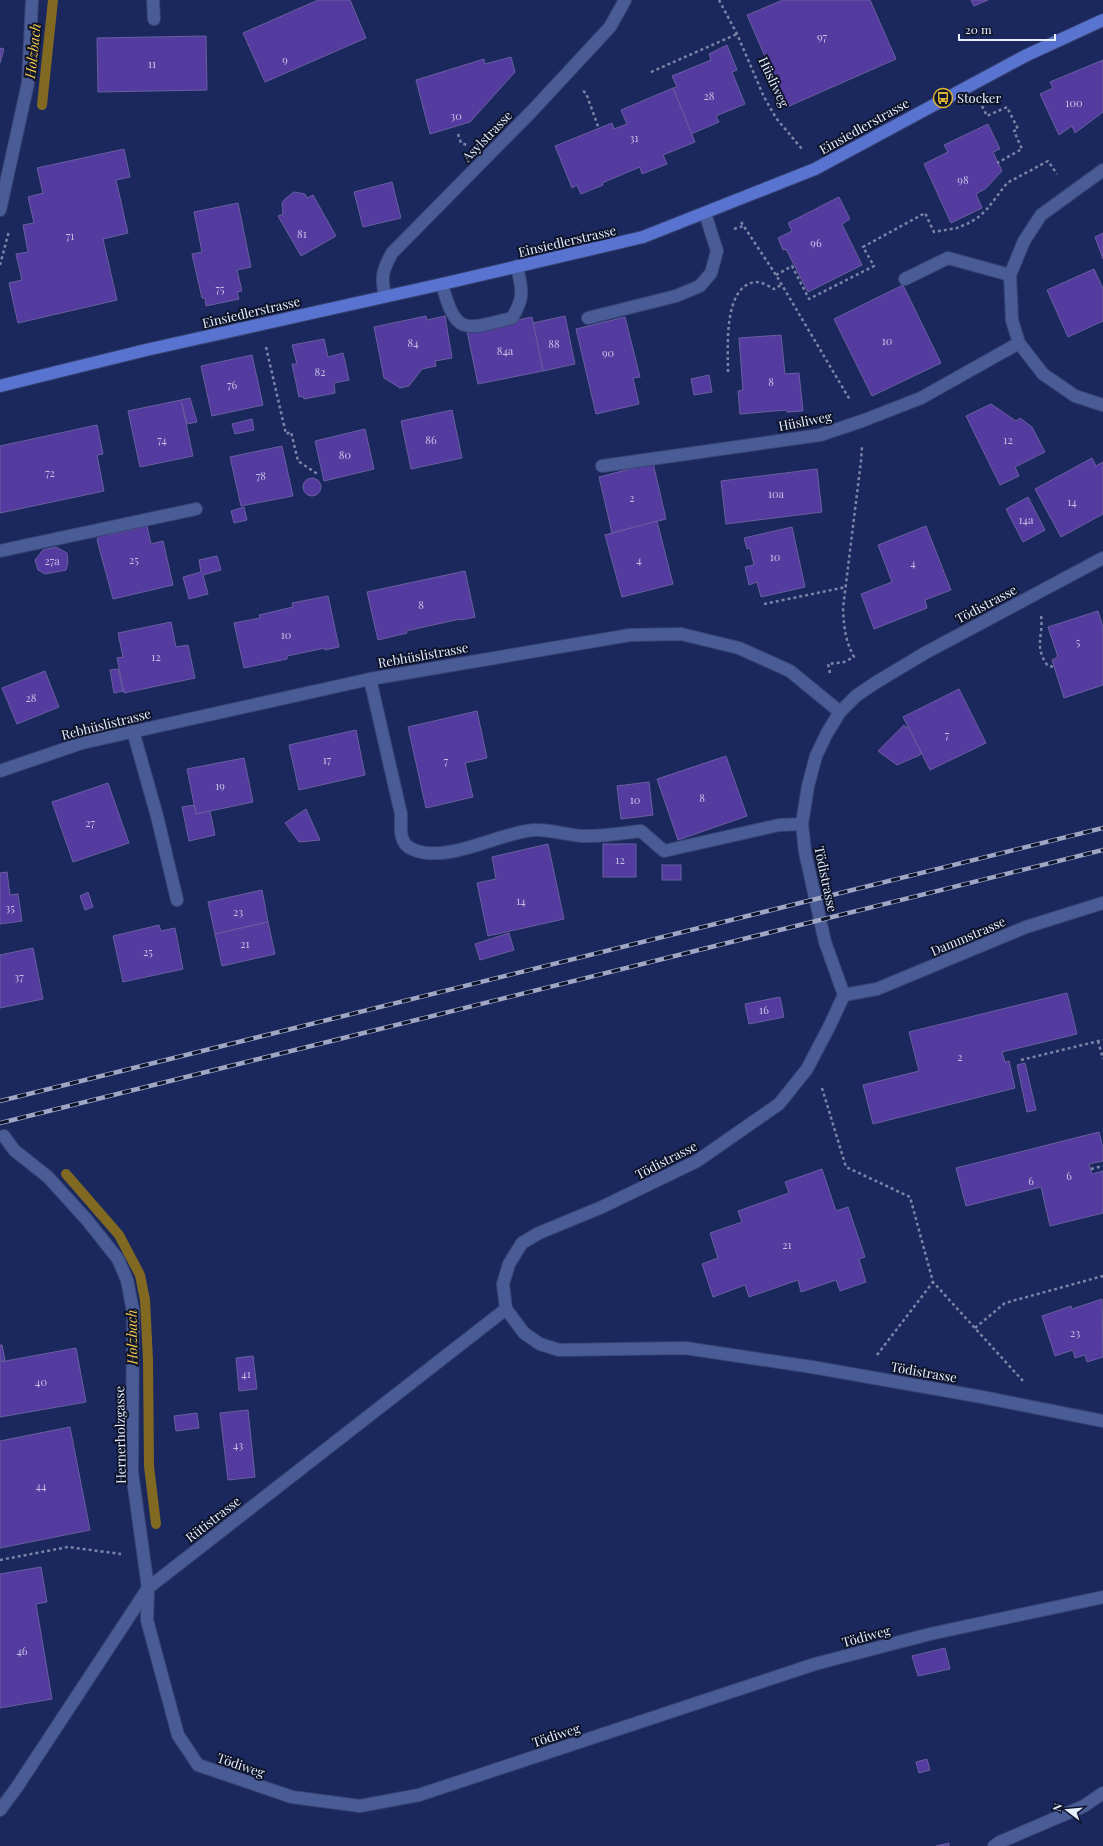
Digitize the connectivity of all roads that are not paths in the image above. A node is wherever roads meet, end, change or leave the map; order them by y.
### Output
1 (32, 0) edge
2 (153, 0) edge
3 (625, 0) edge
4 (154, 20) dead end
5 (1103, 20) edge
6 (1103, 170) edge
7 (0, 210) edge
8 (705, 214) junction
9 (517, 266) junction
10 (1010, 275) junction
11 (905, 279) dead end
12 (442, 284) junction
13 (385, 296) junction
14 (588, 318) dead end
15 (1019, 343) junction
16 (0, 386) edge
17 (1103, 405) edge
18 (602, 466) dead end
19 (196, 509) dead end
20 (0, 551) edge
21 (1103, 558) edge
22 (370, 679) junction
23 (840, 712) junction
24 (133, 731) junction
25 (0, 771) edge
26 (802, 824) junction
27 (177, 900) dead end
28 (1103, 903) edge
29 (844, 995) junction
30 (4, 1136) dead end
31 (506, 1309) junction
32 (1103, 1421) edge
33 (148, 1588) junction
34 (1103, 1597) edge
35 (1103, 1794) edge
36 (0, 1810) edge
37 (994, 1846) edge

1 - 7 street
2 - 4 street
3 - 13 street, Asylstrasse
5 - 8 main road, Einsiedlerstrasse
6 - 10 street
8 - 9 main road, Einsiedlerstrasse
8 - 14 street
9 - 12 main road, Einsiedlerstrasse
9 - 12 street
10 - 11 street
10 - 15 street
12 - 13 main road, Einsiedlerstrasse
13 - 16 main road, Einsiedlerstrasse
15 - 17 street
15 - 18 street, Hüsliweg
19 - 20 street
21 - 23 street, Tödistrasse
22 - 23 street, Rebhüslistrasse
22 - 24 street, Rebhüslistrasse
22 - 26 street
23 - 26 street, Tödistrasse
24 - 25 street, Rebhüslistrasse
24 - 27 street
26 - 29 street, Tödistrasse
28 - 29 street, Dammstrasse
29 - 31 street, Tödistrasse
30 - 33 street, Hernerholzgasse
31 - 32 street, Tödistrasse
31 - 33 street, Rütistrasse
33 - 34 street, Tödiweg
33 - 36 street, Rütistrasse
35 - 37 street

